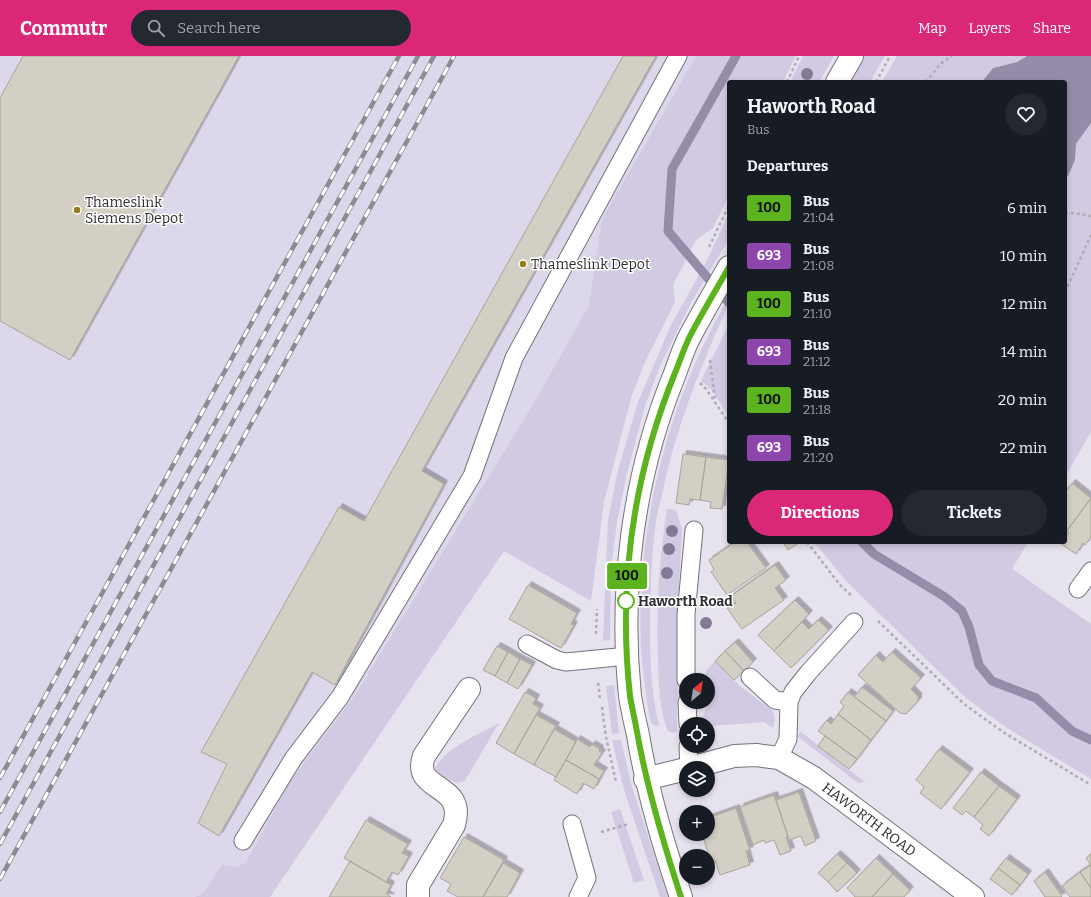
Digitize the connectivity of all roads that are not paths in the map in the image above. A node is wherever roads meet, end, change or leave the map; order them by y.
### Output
1 (678, 56) edge
2 (852, 56) edge
3 (838, 80) edge
4 (727, 272) edge
5 (694, 530) dead end
6 (1091, 571) edge
7 (1078, 589) dead end
8 (854, 622) dead end
9 (527, 644) dead end
10 (628, 656) junction
11 (686, 673) edge
12 (750, 677) dead end
13 (469, 689) dead end
14 (789, 702) junction
15 (779, 758) junction
16 (715, 761) edge
17 (679, 771) edge
18 (645, 779) junction
19 (574, 831) road end
20 (243, 841) dead end
21 (958, 893) edge
22 (418, 897) edge
23 (578, 897) edge
24 (681, 897) edge

1 - 20 lane
2 - 3 street
4 - 10 street
5 - 11 lane
6 - 7 lane
8 - 14 lane
9 - 10 lane
10 - 18 street
12 - 14 lane
13 - 22 street
14 - 15 lane
15 - 16 street, HAWORTH ROAD
15 - 21 street, HAWORTH ROAD
17 - 18 street
18 - 24 street
19 - 23 lane

